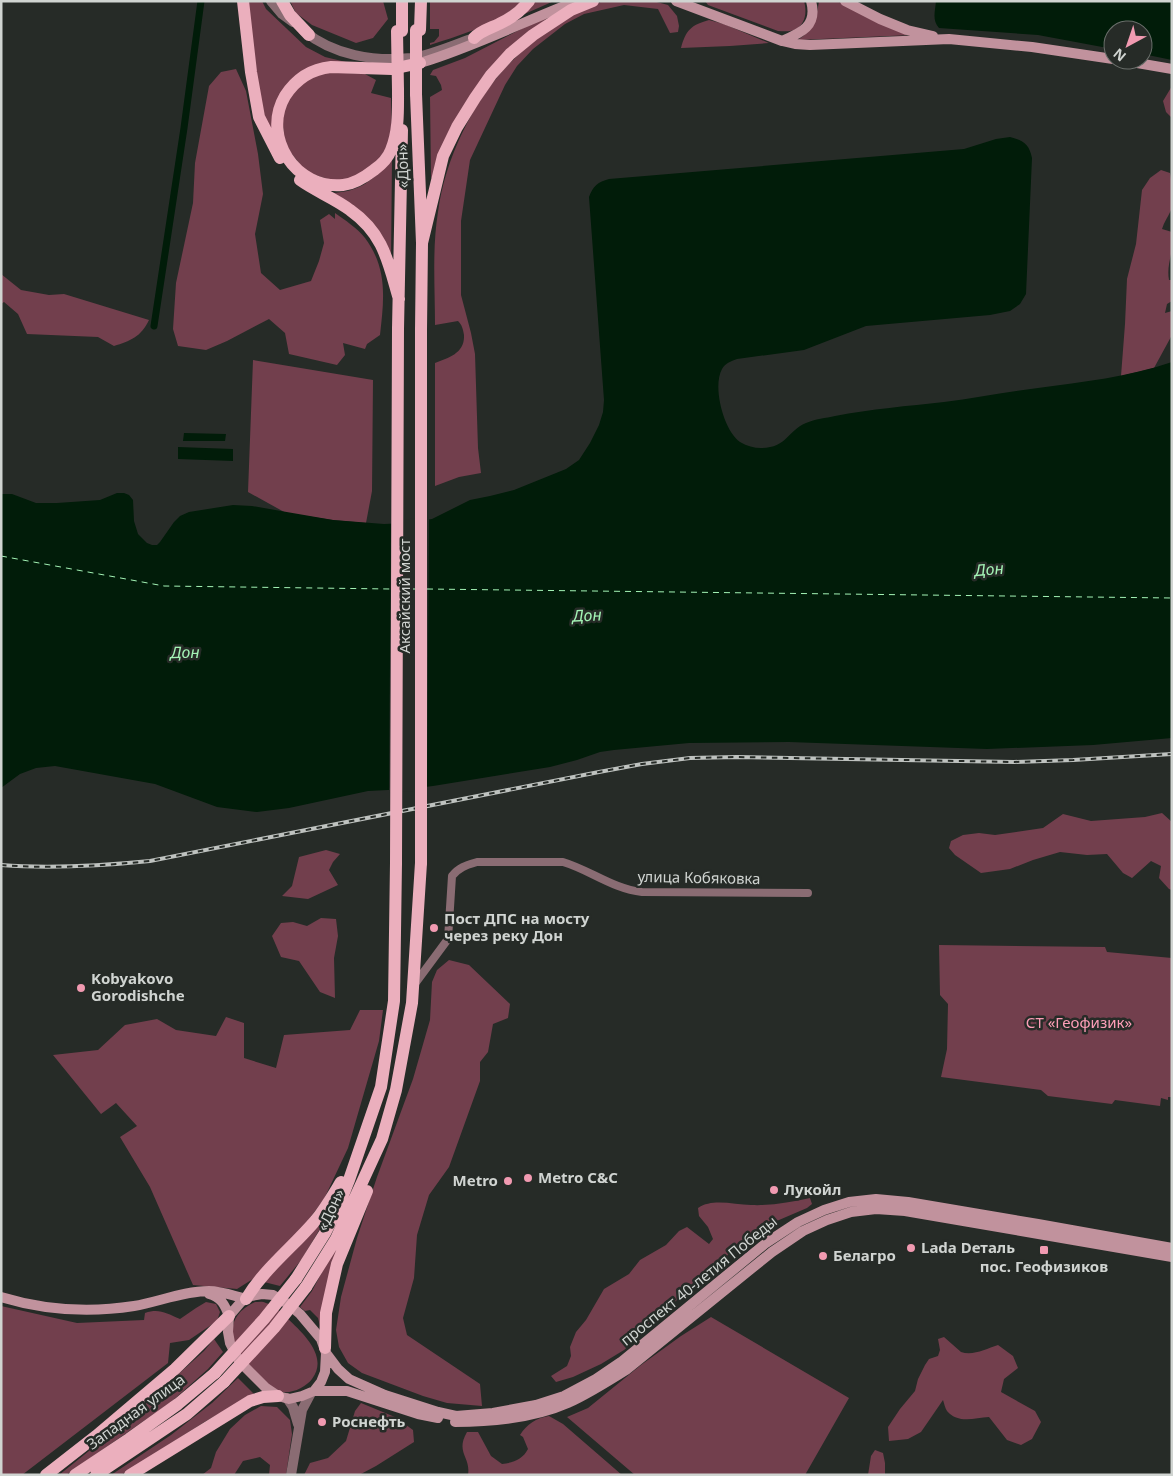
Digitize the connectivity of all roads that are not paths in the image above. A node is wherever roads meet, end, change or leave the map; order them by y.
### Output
1 (243, 1) edge
2 (266, 1) edge
3 (271, 1) edge
4 (282, 1) edge
5 (397, 1) edge
6 (402, 1) edge
7 (416, 1) edge
8 (421, 1) edge
9 (529, 1) edge
10 (564, 1) edge
11 (577, 1) edge
12 (593, 1) edge
13 (676, 1) edge
14 (811, 1) edge
15 (845, 1) edge
16 (701, 6) edge
17 (401, 26) junction
18 (418, 30) junction
19 (309, 35) junction
20 (474, 38) junction
21 (949, 39) junction
22 (782, 41) junction
23 (1103, 58) edge
24 (420, 63) junction
25 (1153, 66) edge
26 (1172, 69) edge
27 (400, 90) junction
28 (422, 243) junction
29 (399, 299) junction
30 (398, 329) joint
31 (421, 330) joint
32 (396, 863) joint
33 (420, 863) joint
34 (808, 893) dead end
35 (413, 986) junction
36 (370, 1119) junction
37 (382, 1139) junction
38 (881, 1205) junction
39 (1172, 1248) edge
40 (1172, 1257) edge
41 (301, 1283) junction
42 (196, 1292) junction
43 (1, 1297) edge
44 (246, 1299) junction
45 (229, 1316) junction
46 (325, 1350) junction
47 (215, 1373) joint
48 (313, 1392) junction
49 (282, 1397) junction
50 (299, 1430) junction
51 (46, 1475) edge
52 (75, 1475) edge
53 (96, 1475) edge
54 (130, 1475) edge
55 (291, 1475) edge

1 - 29 main road
2 - 24 street
3 - 19 street
4 - 19 main road
5 - 17 main road
6 - 17 main road, «Дон»
7 - 18 main road, «Дон»
8 - 18 main road
9 - 20 main road
10 - 20 main road
11 - 24 main road
12 - 28 main road
13 - 16 main road
14 - 22 main road
15 - 21 main road
16 - 22 main road
17 - 27 main road, «Дон»
18 - 28 main road, «Дон», bridge
19 - 20 street
21 - 22 main road
21 - 23 main road
24 - 27 main road
25 - 26 main road
27 - 29 main road, «Дон»
28 - 31 main road, «Дон»
29 - 30 main road, «Дон»
30 - 32 main road, Аксайский мост, bridge
31 - 33 main road, Аксайский мост, bridge
32 - 36 main road, «Дон»
33 - 35 main road, «Дон»
34 - 35 street, улица Кобяковка
35 - 37 main road, «Дон»
36 - 41 main road, «Дон»
36 - 44 main road
37 - 41 main road, «Дон»
37 - 46 main road
38 - 39 main road, проспект 40-летия Победы
38 - 40 main road, проспект 40-летия Победы
38 - 46 main road, проспект 40-летия Победы
38 - 48 main road, проспект 40-летия Победы
41 - 47 main road, «Дон», bridge
41 - 53 main road, «Дон», bridge
42 - 43 main road
42 - 44 main road
42 - 45 main road
44 - 45 main road
44 - 46 main road
45 - 49 main road
45 - 51 main road
46 - 48 main road
47 - 52 main road, Западная улица
48 - 49 main road
48 - 50 street
49 - 50 street
49 - 54 main road
50 - 55 street

